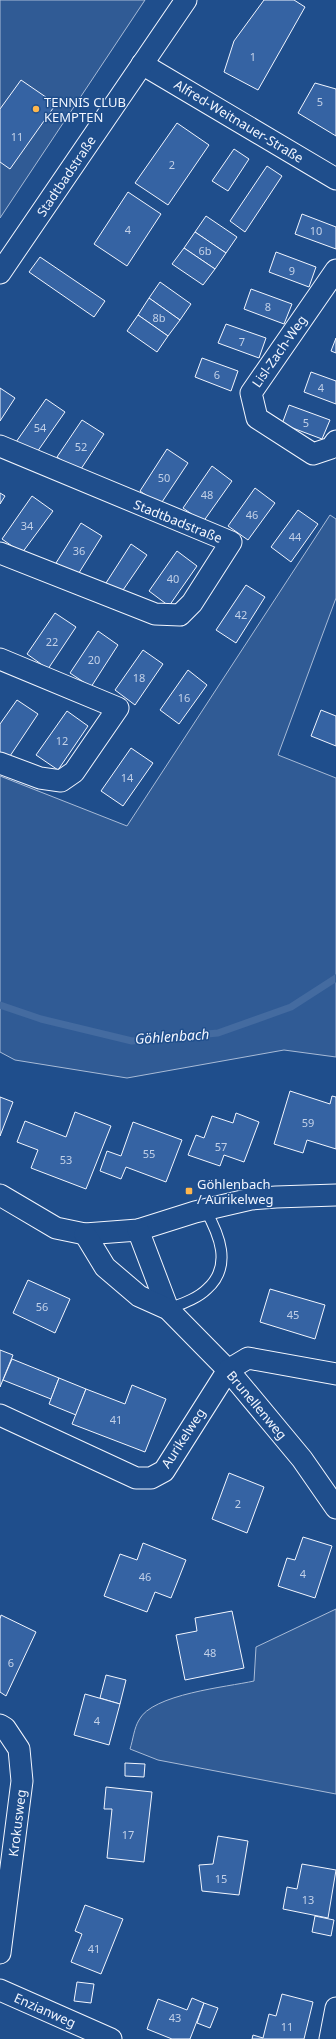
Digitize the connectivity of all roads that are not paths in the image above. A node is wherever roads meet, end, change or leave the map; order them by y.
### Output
1 (186, 0) edge
2 (142, 64) junction
3 (336, 179) edge
4 (336, 270) edge
5 (0, 273) edge
6 (336, 441) edge
7 (0, 446) edge
8 (0, 553) edge
9 (0, 659) edge
10 (0, 763) edge
11 (0, 1195) edge
12 (336, 1195) edge
13 (205, 1209) junction
14 (138, 1230) junction
15 (86, 1234) junction
16 (168, 1309) junction
17 (228, 1370) junction
18 (336, 1374) edge
19 (0, 1415) edge
20 (336, 1508) edge
21 (0, 1724) edge
22 (0, 1952) edge
23 (0, 1990) edge
24 (336, 2008) edge
25 (111, 2039) edge
26 (330, 2039) edge

1 - 2 street, Stadtbadstraße
2 - 3 street, Alfred-Weitnauer-Straße
2 - 5 street, Stadtbadstraße
4 - 6 street, Lisl-Zach-Weg
7 - 8 street, Stadtbadstraße
9 - 10 street
11 - 15 street
12 - 13 street
13 - 14 street
13 - 16 lane
14 - 15 street
14 - 16 street, Brunellenweg
15 - 16 street, Brunellenweg
16 - 17 street, Brunellenweg
17 - 18 street, Aurikelweg
17 - 19 street, Aurikelweg
17 - 20 street, Brunellenweg
21 - 22 street, Krokusweg
23 - 25 street, Enzianweg
24 - 26 street

